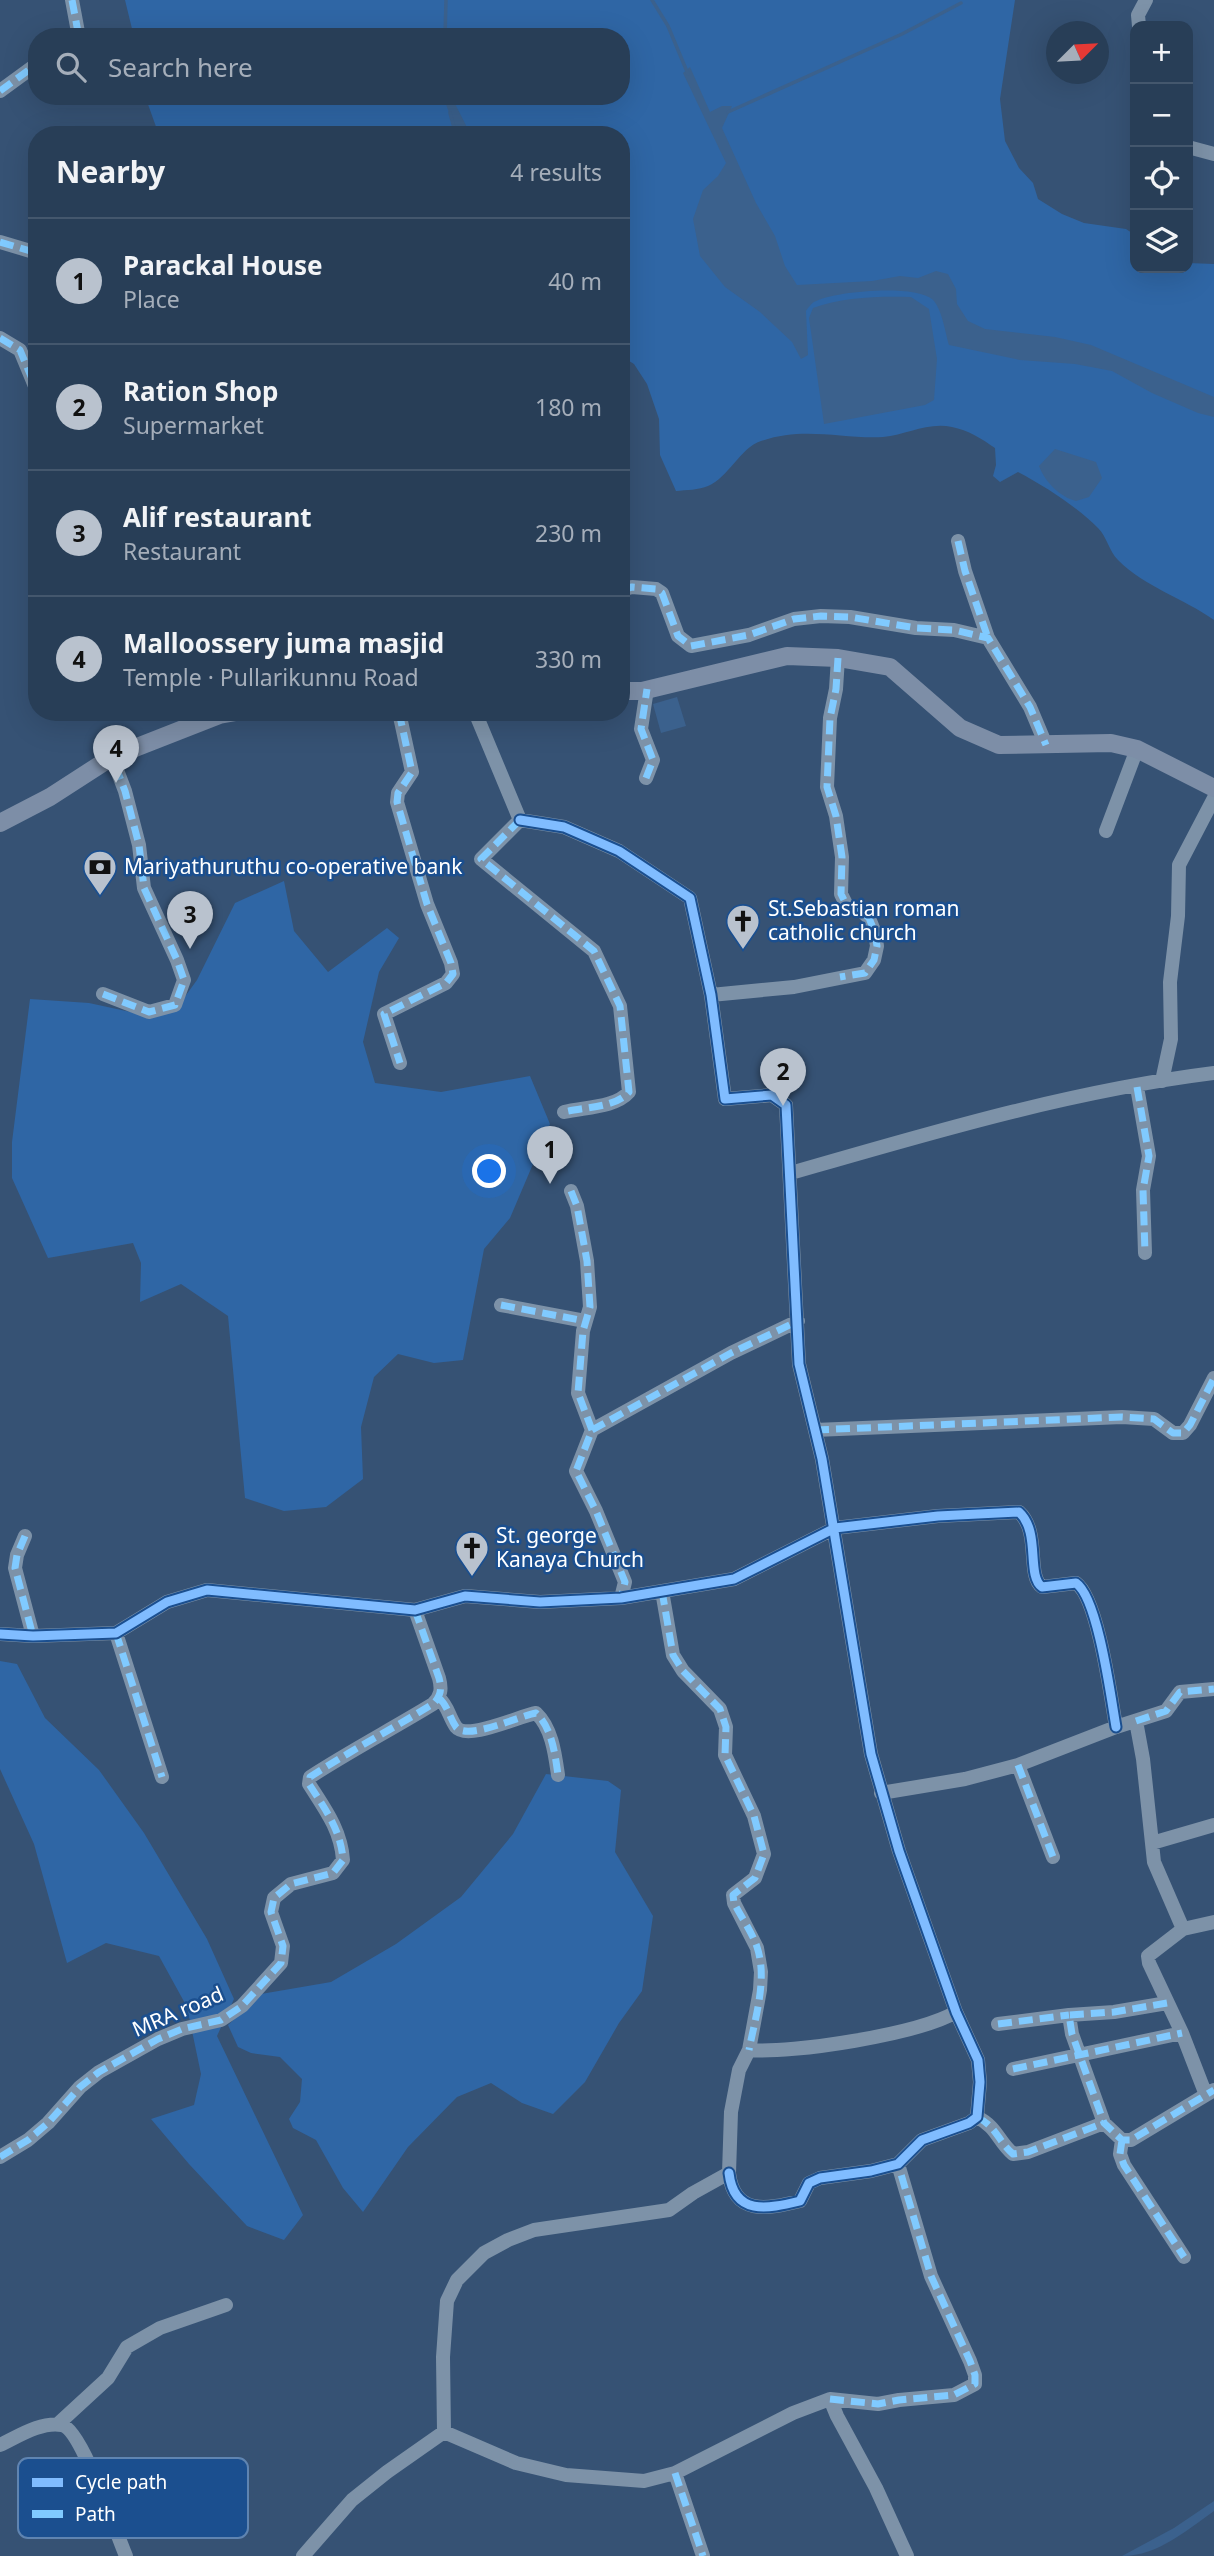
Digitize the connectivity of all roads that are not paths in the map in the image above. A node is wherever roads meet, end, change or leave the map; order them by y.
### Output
1 (72, 0) edge
2 (1146, 0) edge
3 (1139, 21) edge
4 (77, 28) edge
5 (28, 71) edge
6 (0, 91) edge
7 (1193, 148) edge
8 (1214, 154) edge
9 (0, 242) edge
10 (28, 250) edge
11 (0, 338) edge
12 (28, 369) edge
13 (958, 541) dead end
14 (630, 588) edge
15 (988, 638) junction
16 (838, 658) junction
17 (647, 690) junction
18 (630, 691) edge
19 (204, 721) edge
20 (401, 721) edge
21 (479, 721) edge
22 (1046, 746) junction
23 (1137, 749) junction
24 (113, 757) junction
25 (646, 778) dead end
26 (1214, 788) edge
27 (1214, 798) edge
28 (520, 820) junction
29 (0, 823) edge
30 (1107, 831) dead end
31 (103, 995) dead end
32 (711, 995) junction
33 (400, 1063) dead end
34 (1214, 1073) edge
35 (1163, 1081) junction
36 (1137, 1087) junction
37 (564, 1112) dead end
38 (791, 1173) junction
39 (571, 1191) dead end
40 (1145, 1253) dead end
41 (501, 1304) dead end
42 (585, 1321) junction
43 (798, 1321) junction
44 (1214, 1378) edge
45 (592, 1430) junction
46 (815, 1430) junction
47 (835, 1528) junction
48 (25, 1536) dead end
49 (662, 1591) junction
50 (621, 1598) junction
51 (415, 1610) junction
52 (116, 1633) junction
53 (0, 1634) edge
54 (33, 1636) junction
55 (1214, 1689) edge
56 (439, 1698) junction
57 (1136, 1721) junction
58 (1116, 1727) junction
59 (1018, 1765) junction
60 (558, 1775) dead end
61 (162, 1777) dead end
62 (881, 1793) junction
63 (1214, 1825) edge
64 (1152, 1843) junction
65 (1053, 1857) dead end
66 (1214, 1922) edge
67 (1183, 1928) junction
68 (1167, 2003) junction
69 (956, 2012) junction
70 (1069, 2015) junction
71 (998, 2025) dead end
72 (1182, 2033) junction
73 (749, 2050) junction
74 (1079, 2054) junction
75 (1013, 2068) dead end
76 (1210, 2093) edge
77 (977, 2117) junction
78 (1104, 2123) junction
79 (1122, 2140) junction
80 (0, 2157) edge
81 (898, 2164) junction
82 (729, 2172) junction
83 (1184, 2257) dead end
84 (226, 2305) dead end
85 (831, 2399) junction
86 (58, 2424) junction
87 (444, 2432) junction
88 (0, 2445) edge
89 (86, 2458) edge
90 (676, 2473) junction
91 (119, 2538) edge
92 (126, 2556) edge
93 (303, 2556) edge
94 (703, 2556) edge
95 (907, 2556) edge

1 - 4 street
2 - 3 street
5 - 6 street
7 - 8 street
9 - 10 street
11 - 12 street
13 - 15 street
14 - 15 street
15 - 22 street
16 - 17 main road
16 - 22 main road
16 - 32 street
17 - 18 main road
17 - 25 street
19 - 24 main road
20 - 33 street
21 - 28 street
22 - 23 main road
23 - 26 main road
23 - 30 street
24 - 29 main road
24 - 31 street
27 - 35 street
28 - 32 street
28 - 37 street
32 - 38 street
34 - 35 street
35 - 36 street
36 - 38 street
36 - 40 street
38 - 43 street
39 - 42 street
41 - 42 street
42 - 45 street
43 - 45 street
43 - 46 street
44 - 46 street
45 - 50 street
46 - 47 street
47 - 49 street
47 - 58 street
47 - 62 street
48 - 54 street
49 - 50 street
49 - 73 street
50 - 51 street
51 - 52 street
51 - 56 street
52 - 54 street
52 - 61 street
53 - 54 street
55 - 57 street
56 - 60 street
56 - 80 street, MRA road
57 - 58 street
57 - 64 street
58 - 59 street
59 - 62 street
59 - 65 street
62 - 69 street
63 - 64 street
64 - 67 street
66 - 67 street
67 - 68 street
68 - 70 street
68 - 72 street
69 - 73 street
69 - 77 street
70 - 71 street
70 - 74 street
72 - 74 street
72 - 76 street
73 - 82 street
74 - 75 street
74 - 78 street
76 - 79 street
77 - 78 street
77 - 81 street
78 - 79 street
79 - 83 street
81 - 82 street
81 - 85 street
82 - 87 street
84 - 86 street
85 - 90 street
85 - 95 street
86 - 88 street
86 - 89 street
87 - 90 street
87 - 93 street
90 - 94 street
91 - 92 street

